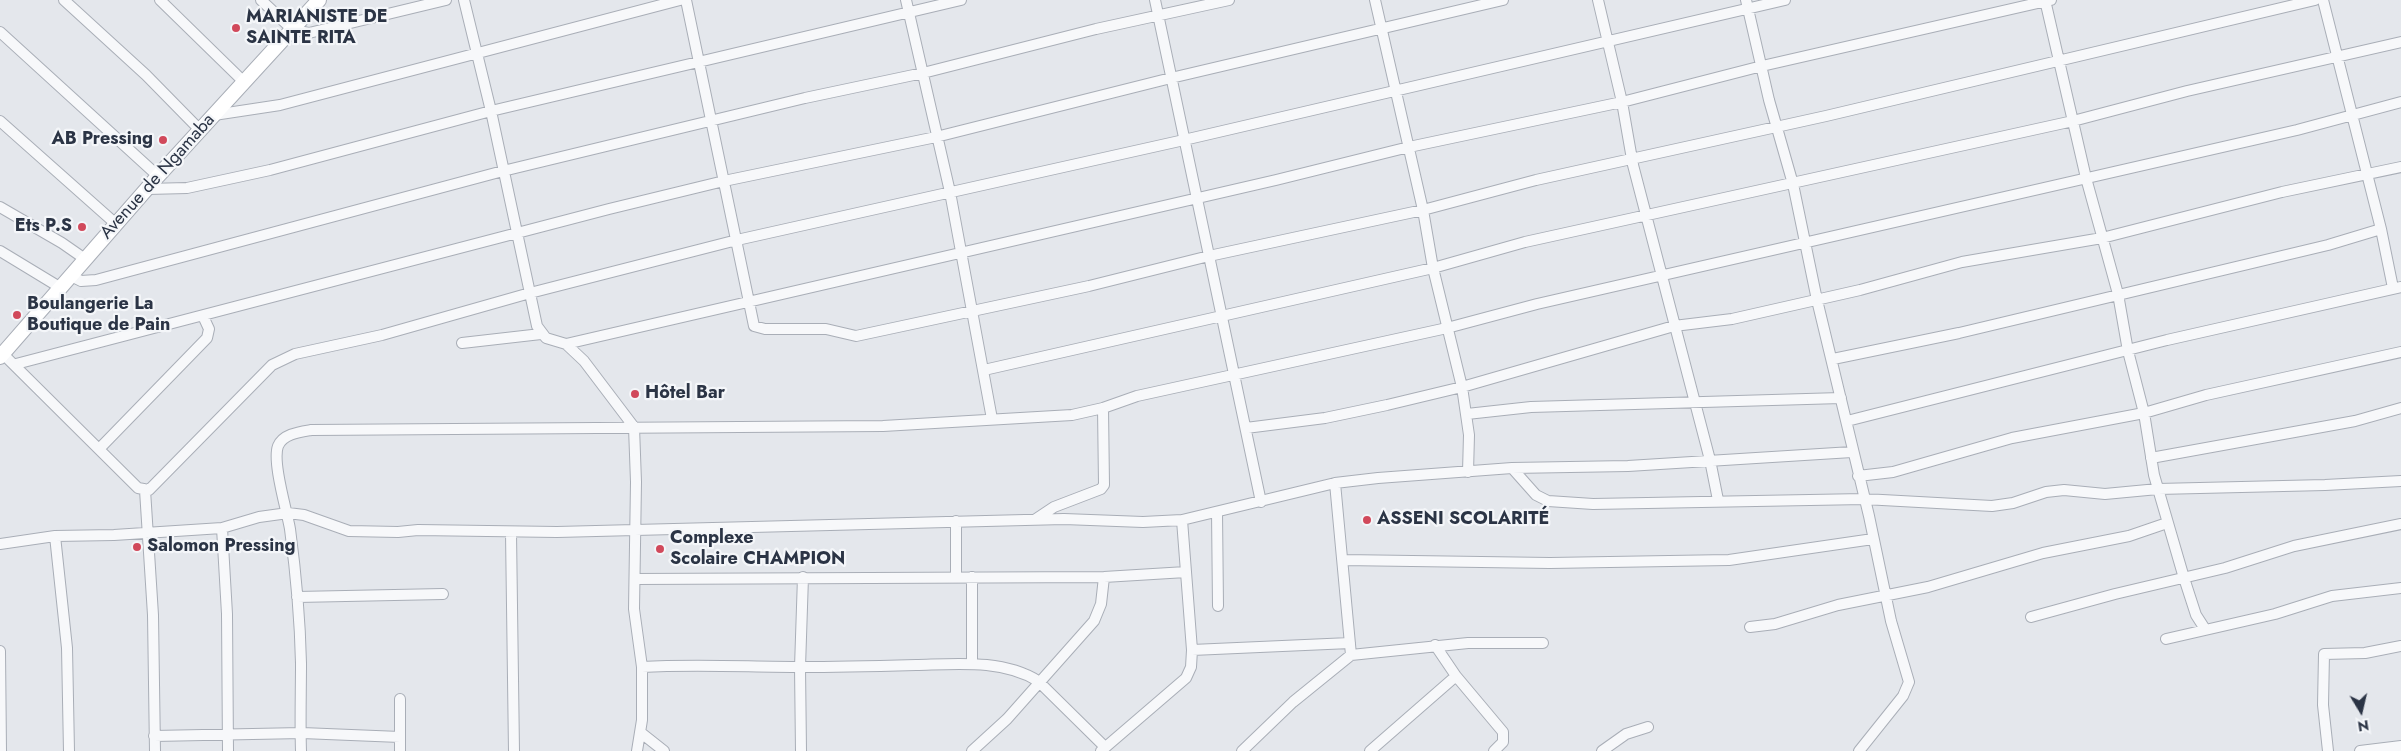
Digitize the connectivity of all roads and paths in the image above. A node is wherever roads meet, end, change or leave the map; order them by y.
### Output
1 (64, 0) edge
2 (160, 0) edge
3 (261, 0) edge
4 (319, 0) edge
5 (446, 0) edge
6 (464, 0) edge
7 (680, 0) edge
8 (686, 0) edge
9 (906, 0) edge
10 (961, 0) edge
11 (1155, 0) edge
12 (1228, 0) edge
13 (1375, 0) edge
14 (1503, 0) edge
15 (1598, 0) edge
16 (1785, 0) edge
17 (2315, 0) edge
18 (2323, 0) edge
19 (2047, 1) edge
20 (1747, 4) edge
21 (909, 12) junction
22 (1158, 15) junction
23 (292, 29) junction
24 (1381, 30) junction
25 (0, 32) edge
26 (1608, 42) junction
27 (2401, 42) edge
28 (477, 52) junction
29 (2336, 57) junction
30 (698, 60) junction
31 (2060, 61) junction
32 (1762, 66) junction
33 (923, 72) junction
34 (1171, 78) junction
35 (244, 82) junction
36 (1395, 90) junction
37 (1622, 102) junction
38 (2401, 102) edge
39 (491, 111) junction
40 (2352, 114) junction
41 (214, 115) junction
42 (0, 121) edge
43 (710, 121) junction
44 (2073, 121) junction
45 (1777, 127) junction
46 (200, 130) junction
47 (936, 137) junction
48 (1184, 140) junction
49 (1409, 147) junction
50 (1632, 158) junction
51 (2401, 167) edge
52 (503, 171) junction
53 (2367, 175) junction
54 (158, 176) junction
55 (2086, 178) junction
56 (724, 181) junction
57 (1792, 184) junction
58 (147, 189) junction
59 (950, 192) junction
60 (1196, 198) junction
61 (0, 207) edge
62 (1423, 210) junction
63 (1645, 216) junction
64 (116, 224) junction
65 (2381, 229) junction
66 (516, 234) junction
67 (2102, 238) junction
68 (738, 240) junction
69 (1805, 244) junction
70 (0, 251) edge
71 (962, 252) junction
72 (1209, 256) junction
73 (85, 259) junction
74 (1433, 268) junction
75 (71, 276) junction
76 (1661, 277) junction
77 (61, 288) junction
78 (2397, 288) edge
79 (530, 293) junction
80 (2118, 294) junction
81 (1817, 300) junction
82 (749, 302) junction
83 (972, 311) junction
84 (203, 316) junction
85 (1223, 316) junction
86 (1674, 326) junction
87 (1447, 328) junction
88 (541, 334) junction
89 (462, 343) dead end
90 (566, 344) junction
91 (3, 351) edge
92 (2128, 351) junction
93 (2401, 352) edge
94 (1833, 359) junction
95 (16, 364) junction
96 (984, 370) junction
97 (1235, 374) junction
98 (1462, 387) junction
99 (1841, 398) junction
100 (1694, 403) junction
101 (1103, 408) junction
102 (2401, 408) edge
103 (2144, 413) junction
104 (1467, 414) junction
105 (992, 419) junction
106 (1847, 421) junction
107 (634, 427) junction
108 (1246, 428) junction
109 (99, 449) junction
110 (1852, 452) junction
111 (2151, 458) junction
112 (1710, 460) junction
113 (1512, 468) junction
114 (1468, 472) junction
115 (1858, 476) junction
116 (2401, 481) edge
117 (1335, 483) junction
118 (2158, 489) junction
119 (145, 490) junction
120 (1864, 499) junction
121 (1718, 500) junction
122 (1261, 502) junction
123 (1217, 512) junction
124 (288, 513) junction
125 (1036, 519) junction
126 (1182, 520) junction
127 (956, 521) junction
128 (2167, 524) junction
129 (2401, 524) edge
130 (222, 528) junction
131 (634, 528) junction
132 (150, 533) junction
133 (511, 533) junction
134 (56, 536) junction
135 (1873, 539) junction
136 (0, 544) edge
137 (1343, 560) junction
138 (1186, 572) junction
139 (803, 577) junction
140 (972, 577) junction
141 (1104, 577) junction
142 (634, 578) junction
143 (956, 578) junction
144 (2184, 578) junction
145 (2401, 588) edge
146 (443, 594) dead end
147 (1886, 596) junction
148 (297, 598) junction
149 (1218, 606) dead end
150 (2031, 617) dead end
151 (1750, 627) dead end
152 (2205, 629) junction
153 (2166, 639) dead end
154 (1543, 643) dead end
155 (1350, 644) junction
156 (1434, 645) junction
157 (2401, 646) edge
158 (1192, 650) junction
159 (0, 651) edge
160 (1351, 655) junction
161 (972, 664) junction
162 (642, 667) junction
163 (800, 667) junction
164 (1456, 676) junction
165 (1038, 680) junction
166 (400, 699) dead end
167 (1648, 727) dead end
168 (640, 732) junction
169 (302, 733) junction
170 (227, 734) junction
171 (154, 736) junction
172 (400, 737) junction
173 (2401, 746) edge
174 (1103, 749) edge
175 (1, 751) edge
176 (69, 751) edge
177 (154, 751) edge
178 (228, 751) edge
179 (302, 751) edge
180 (400, 751) edge
181 (514, 751) edge
182 (637, 751) edge
183 (664, 751) edge
184 (802, 751) edge
185 (972, 751) edge
186 (1242, 751) edge
187 (1370, 751) edge
188 (1494, 751) edge
189 (1602, 751) edge
190 (1859, 751) edge
191 (2328, 751) edge
192 (2360, 751) edge

1 - 46 street
2 - 35 street
3 - 23 street
4 - 23 main road, Avenue de Ngamaba
5 - 23 street
6 - 28 street
7 - 28 street
8 - 30 street
9 - 21 street
10 - 21 street
11 - 22 street
12 - 22 street
13 - 24 street
14 - 24 street
15 - 26 street
16 - 20 street
17 - 31 street
18 - 29 street
19 - 31 street
19 - 32 street
20 - 26 street
20 - 32 street
21 - 30 street
21 - 33 street
22 - 33 street
22 - 34 street
23 - 35 main road, Avenue de Ngamaba
24 - 34 street
24 - 36 street
25 - 54 street
26 - 36 street
26 - 37 street
27 - 29 street
28 - 39 street
28 - 41 street
29 - 40 street
29 - 44 street
30 - 39 street
30 - 43 street
31 - 44 street
31 - 45 street
32 - 37 street
32 - 45 street
33 - 43 street
33 - 47 street
34 - 47 street
34 - 48 street
35 - 41 main road, Avenue de Ngamaba
36 - 48 street
36 - 49 street
37 - 49 street
37 - 50 street
38 - 40 street
39 - 52 street
39 - 58 street
40 - 53 street
40 - 55 street
41 - 46 main road, Avenue de Ngamaba
42 - 64 street
43 - 52 street
43 - 56 street
44 - 55 street
44 - 57 street
45 - 50 street
45 - 57 street
46 - 54 main road, Avenue de Ngamaba
47 - 56 street
47 - 59 street
48 - 59 street
48 - 60 street
49 - 60 street
49 - 62 street
50 - 62 street
50 - 63 street
51 - 53 street
52 - 66 street
52 - 75 street
53 - 65 street
53 - 67 street
54 - 58 main road, Avenue de Ngamaba
55 - 67 street
55 - 69 street
56 - 66 street
56 - 68 street
57 - 63 street
57 - 69 street
58 - 64 main road, Avenue de Ngamaba
59 - 68 street
59 - 71 street
60 - 71 street
60 - 72 street
61 - 73 street
62 - 72 street
62 - 74 street
63 - 74 street
63 - 76 street
64 - 73 main road, Avenue de Ngamaba
65 - 78 street
65 - 80 street
66 - 79 street
66 - 84 street
67 - 80 street
67 - 81 street
68 - 79 street
68 - 82 street
69 - 76 street
69 - 81 street
70 - 77 street
71 - 82 street
71 - 83 street
72 - 83 street
72 - 85 street
73 - 75 main road, Avenue de Ngamaba
74 - 85 street
74 - 87 street
75 - 77 main road, Avenue de Ngamaba
76 - 86 street
76 - 87 street
77 - 91 main road, Avenue de Ngamaba
78 - 92 street
79 - 88 street
79 - 119 street
80 - 92 street
80 - 94 street
81 - 86 street
81 - 94 street
82 - 83 street
82 - 90 street
83 - 96 street
84 - 95 street
84 - 109 street
85 - 96 street
85 - 97 street
86 - 98 street
86 - 100 street
87 - 97 street
87 - 98 street
88 - 89 street
88 - 90 street
90 - 107 street
91 - 95 street
92 - 103 street
92 - 106 street
93 - 103 street
94 - 99 street
95 - 109 street
96 - 105 street
97 - 101 street
97 - 108 street
98 - 104 street
98 - 108 street
99 - 100 street
99 - 106 street
100 - 104 street
100 - 112 street
101 - 105 street
101 - 125 street
102 - 111 street
103 - 111 street
103 - 115 street
104 - 114 street
105 - 107 street
106 - 110 street
107 - 124 street
107 - 131 street
108 - 122 street
109 - 119 street
110 - 112 street
110 - 115 street
111 - 118 street
112 - 113 street
112 - 121 street
113 - 114 street
113 - 121 street
114 - 117 street
115 - 120 street
116 - 118 street
117 - 122 street
117 - 137 street
118 - 120 street
118 - 128 street
119 - 132 street
120 - 121 street
120 - 135 street
122 - 123 street
123 - 126 street
123 - 149 street
124 - 130 street
124 - 133 street
124 - 148 street
125 - 126 street
125 - 127 street
126 - 138 street
127 - 131 street
127 - 143 street
128 - 144 street
128 - 147 street
129 - 144 street
130 - 132 street
130 - 170 street
131 - 133 street
131 - 142 street
132 - 134 street
132 - 171 street
133 - 181 street
134 - 136 street
134 - 176 street
135 - 137 street
135 - 147 street
137 - 155 street
138 - 141 street
138 - 158 street
139 - 142 street
139 - 143 street
139 - 163 street
140 - 141 street
140 - 143 street
140 - 161 street
141 - 165 street
142 - 162 street
144 - 150 street
144 - 152 street
145 - 152 street
146 - 148 street
147 - 151 street
147 - 190 street
148 - 169 street
152 - 153 street
154 - 156 street
155 - 158 street
155 - 160 street
156 - 160 street
156 - 164 street
157 - 191 street
158 - 174 street
159 - 175 street
160 - 186 street
161 - 163 street
161 - 165 street
162 - 163 street
162 - 168 street
163 - 184 street
164 - 187 street
164 - 188 street
165 - 174 street
165 - 185 street
166 - 172 street
167 - 189 street
168 - 182 street
168 - 183 street
169 - 170 street
169 - 172 street
169 - 179 street
170 - 171 street
170 - 178 street
171 - 177 street
172 - 180 street
173 - 192 street

